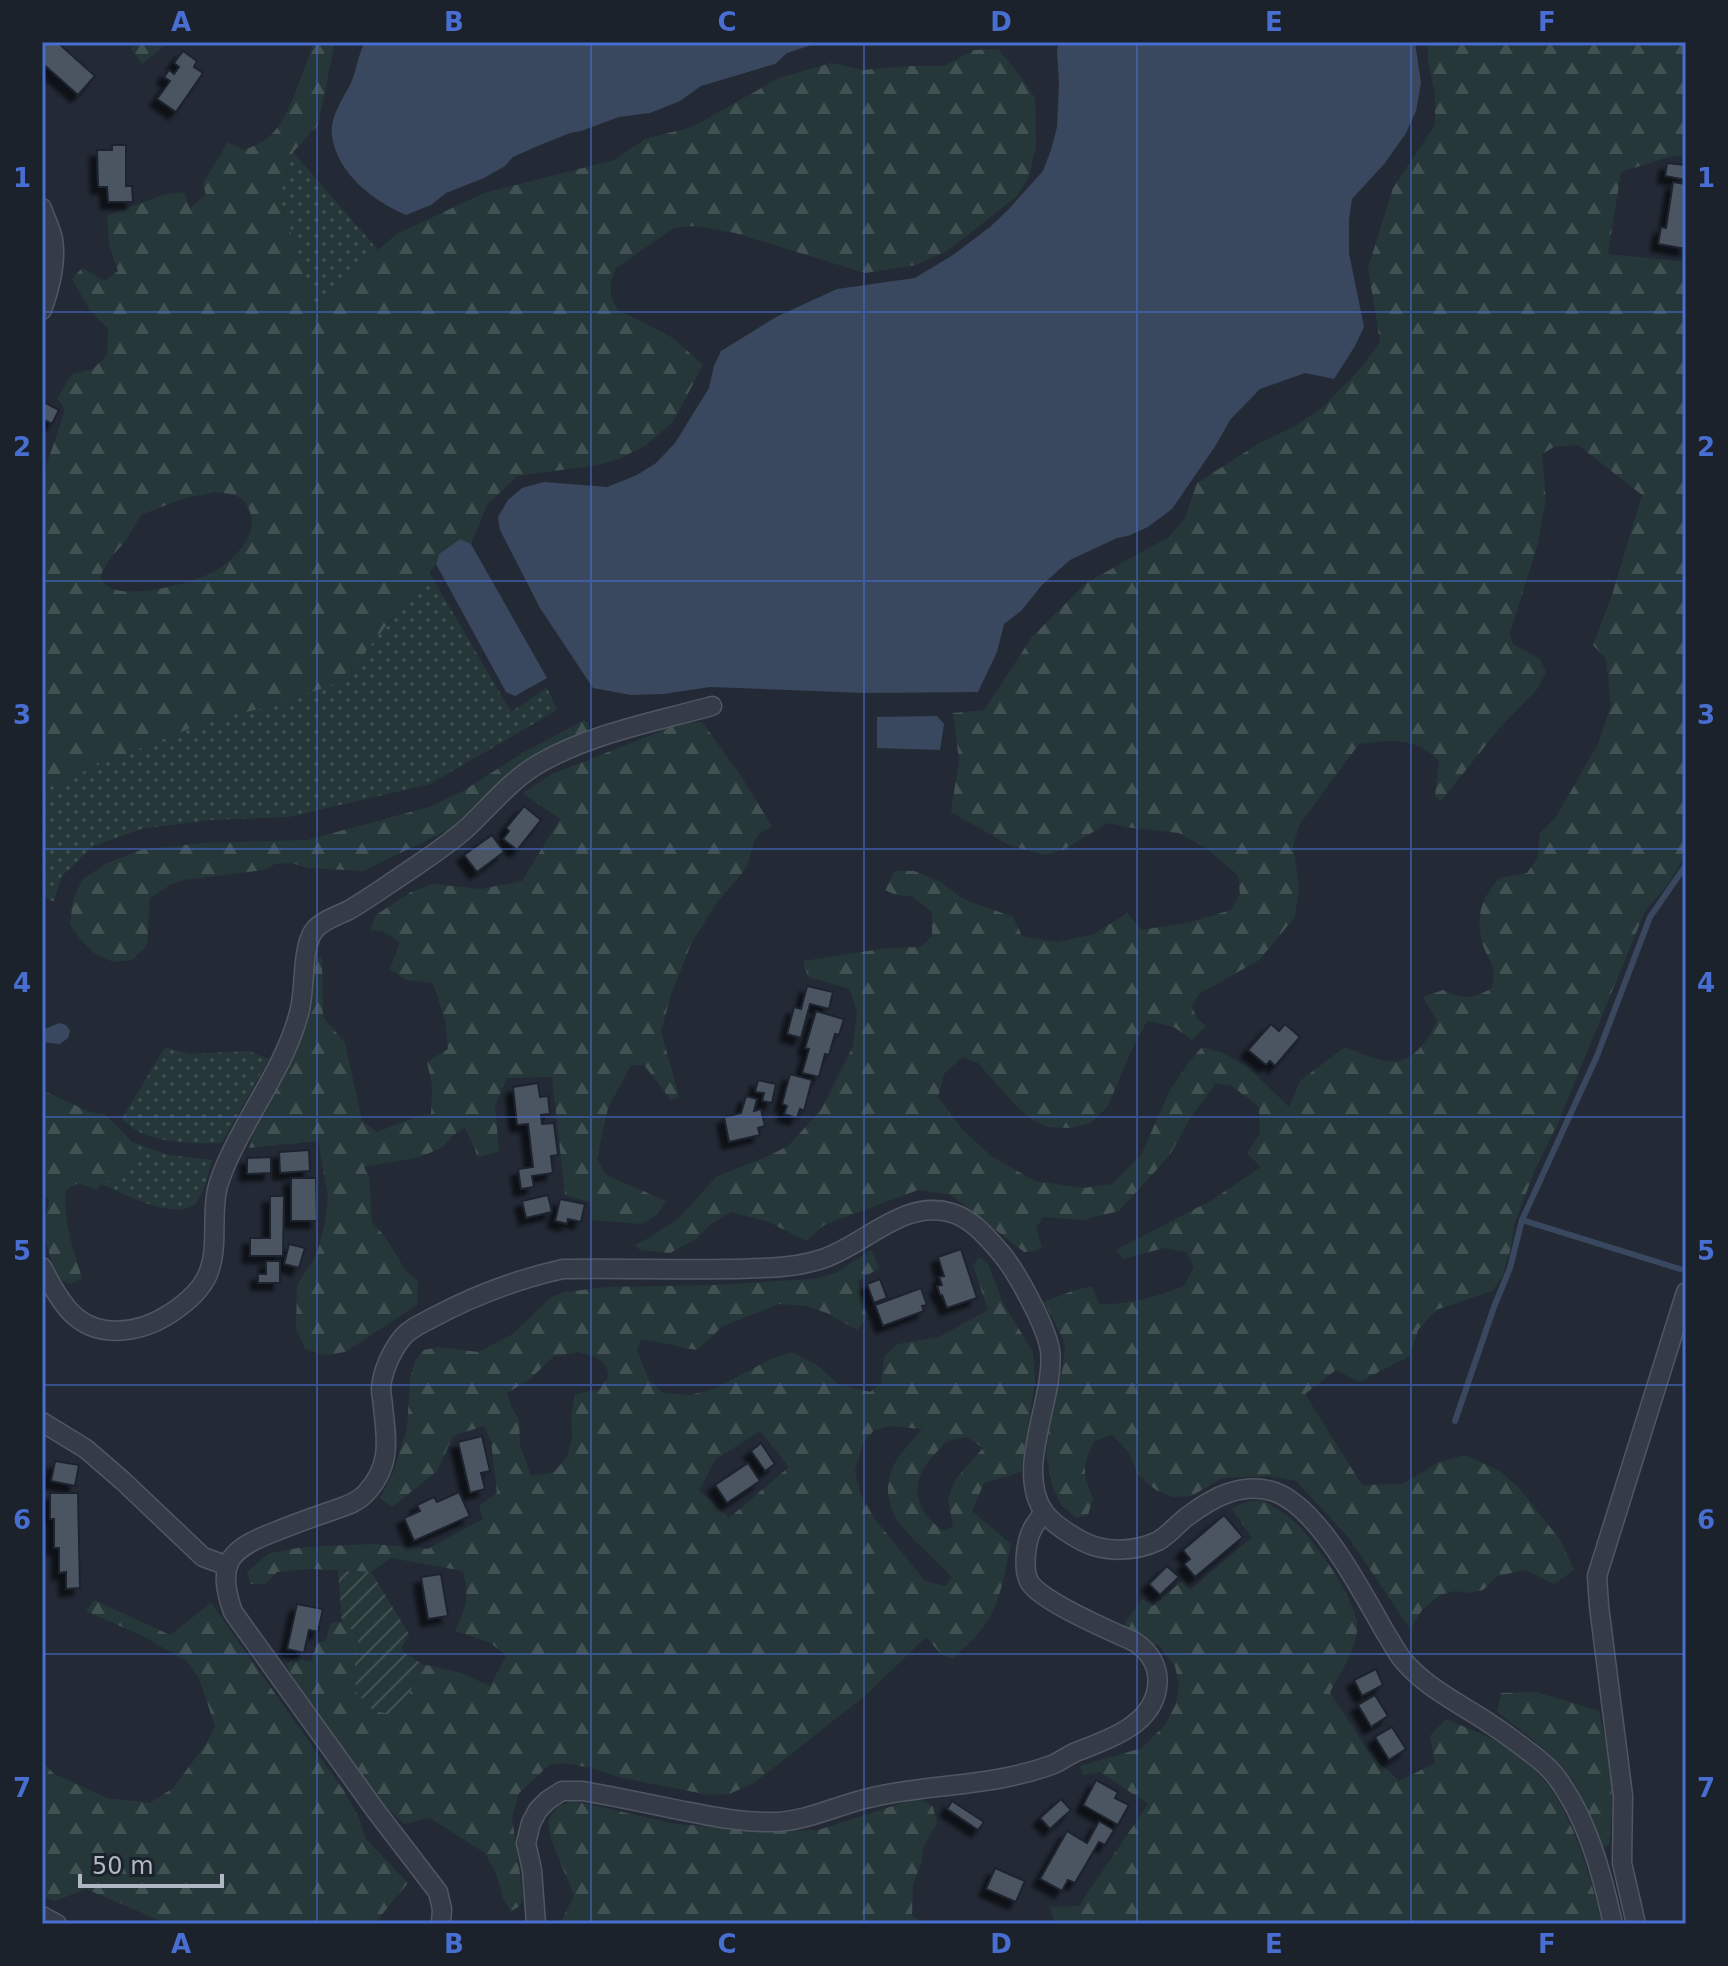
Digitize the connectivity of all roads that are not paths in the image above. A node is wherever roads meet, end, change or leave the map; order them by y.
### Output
1 (42, 208) edge
2 (42, 310) edge
3 (712, 706) dead end
4 (42, 1267) edge
5 (1686, 1292) edge
6 (42, 1422) edge
7 (1044, 1512) junction
8 (228, 1566) junction
9 (42, 1916) edge
10 (57, 1924) edge
11 (441, 1924) edge
12 (536, 1924) edge
13 (1613, 1924) edge
14 (1636, 1924) edge

1 - 2 street
3 - 4 street
5 - 14 street
6 - 8 street
7 - 8 street
7 - 12 street
7 - 13 street
8 - 11 street
9 - 10 street

